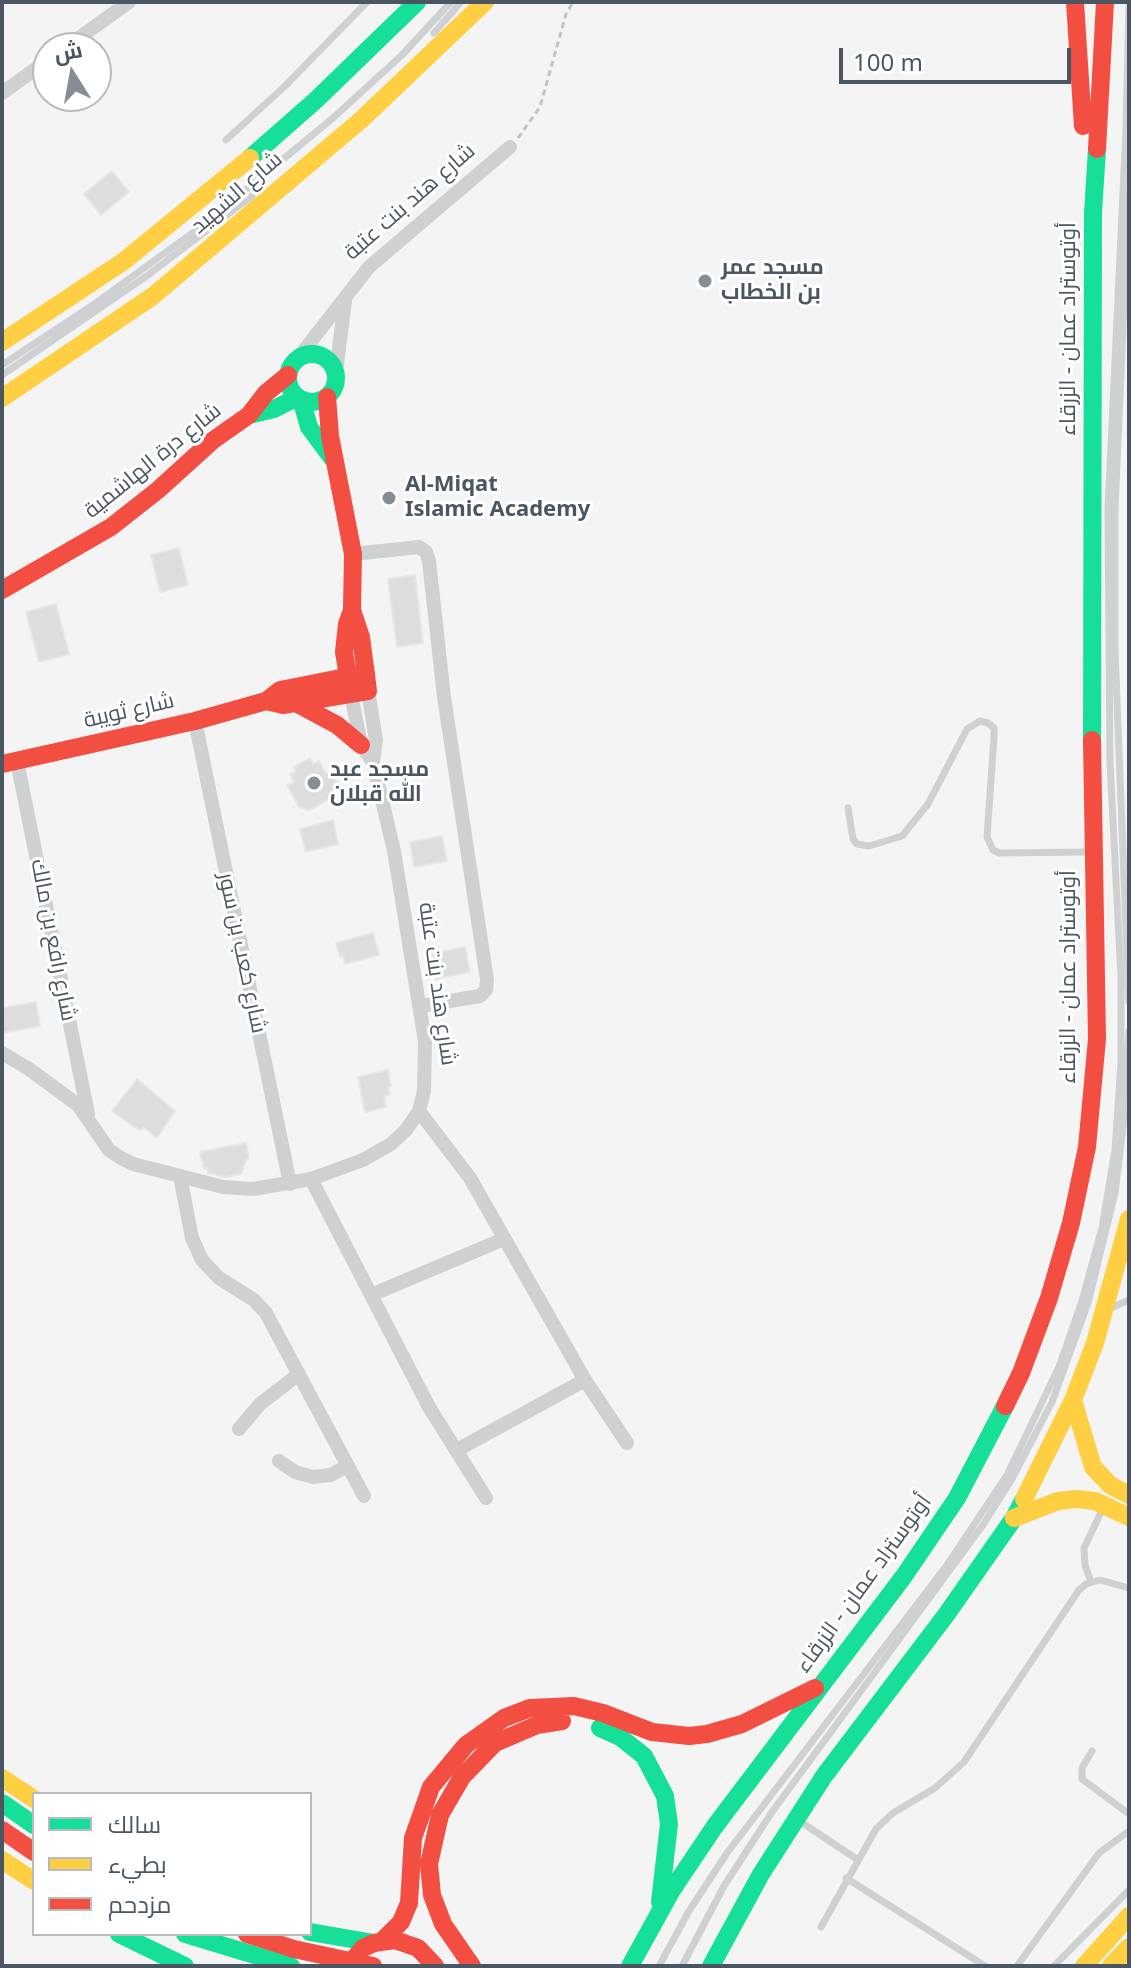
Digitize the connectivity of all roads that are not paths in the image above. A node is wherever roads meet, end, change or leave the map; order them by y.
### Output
1 (129, 2) edge
2 (367, 2) edge
3 (451, 2) edge
4 (461, 2) edge
5 (485, 2) edge
6 (1075, 2) edge
7 (1105, 2) edge
8 (1129, 2) edge
9 (410, 6) edge
10 (87, 32) edge
11 (32, 71) edge
12 (2, 93) edge
13 (226, 140) dead end
14 (510, 147) road end
15 (1129, 192) edge
16 (1093, 213) junction
17 (346, 297) junction
18 (2, 342) edge
19 (298, 358) junction
20 (2, 365) edge
21 (336, 372) junction
22 (2, 375) edge
23 (288, 375) junction
24 (327, 397) junction
25 (2, 398) edge
26 (300, 398) junction
27 (249, 415) junction
28 (335, 461) junction
29 (353, 554) junction
30 (2, 590) edge
31 (358, 684) junction
32 (266, 701) junction
33 (296, 703) junction
34 (195, 721) junction
35 (361, 745) junction
36 (10, 762) edge
37 (373, 762) junction
38 (848, 808) dead end
39 (1092, 852) junction
40 (1129, 1002) edge
41 (420, 1006) junction
42 (1129, 1031) edge
43 (2, 1053) edge
44 (419, 1111) junction
45 (89, 1119) junction
46 (180, 1176) junction
47 (311, 1179) junction
48 (290, 1184) junction
49 (1129, 1224) edge
50 (504, 1239) junction
51 (371, 1295) junction
52 (1129, 1300) edge
53 (1105, 1311) junction
54 (299, 1374) junction
55 (585, 1380) junction
56 (1073, 1400) junction
57 (239, 1429) dead end
58 (627, 1443) dead end
59 (457, 1450) junction
60 (279, 1461) dead end
61 (347, 1466) junction
62 (1129, 1495) edge
63 (364, 1496) dead end
64 (486, 1498) dead end
65 (1104, 1505) junction
66 (1129, 1517) edge
67 (1014, 1518) junction
68 (1091, 1582) junction
69 (1129, 1588) edge
70 (819, 1687) junction
71 (1092, 1751) dead end
72 (2, 1778) edge
73 (32, 1798) edge
74 (2, 1803) edge
75 (1129, 1814) edge
76 (796, 1818) junction
77 (32, 1824) edge
78 (2, 1830) edge
79 (1129, 1832) edge
80 (32, 1851) edge
81 (2, 1860) edge
82 (858, 1860) junction
83 (846, 1878) junction
84 (32, 1880) edge
85 (1129, 1890) edge
86 (658, 1913) junction
87 (1129, 1916) edge
88 (821, 1927) dead end
89 (312, 1932) edge
90 (123, 1936) edge
91 (192, 1936) edge
92 (253, 1936) edge
93 (378, 1942) junction
94 (1129, 1947) edge
95 (972, 1963) edge
96 (185, 1966) edge
97 (291, 1966) edge
98 (348, 1966) edge
99 (373, 1966) edge
100 (435, 1966) edge
101 (472, 1966) edge
102 (630, 1966) edge
103 (659, 1966) edge
104 (682, 1966) edge
105 (711, 1966) edge
106 (985, 1966) edge
107 (1017, 1966) edge
108 (1054, 1966) edge
109 (1084, 1966) edge
110 (1111, 1966) edge

1 - 10 street
2 - 13 lane
3 - 20 lane
4 - 22 lane
5 - 25 main road, شارع الشهيد
6 - 16 main road
7 - 16 main road, أوتوستراد عمان - الزرقاء
8 - 103 lane
9 - 18 main road, شارع الشهيد
11 - 12 street
14 - 17 street, شارع هند بنت عتبة
15 - 40 lane
16 - 39 main road, أوتوستراد عمان - الزرقاء
17 - 19 street, شارع هند بنت عتبة
17 - 21 street, شارع هند بنت عتبة
19 - 21 main road
19 - 23 main road
21 - 24 main road
23 - 26 main road
23 - 27 main road, شارع درة الهاشمية
24 - 26 main road
24 - 28 main road, شارع هند بنت عتبة
26 - 27 main road, شارع درة الهاشمية
26 - 28 main road, شارع هند بنت عتبة
27 - 30 main road, شارع درة الهاشمية
28 - 29 main road, شارع هند بنت عتبة
29 - 31 main road, شارع هند بنت عتبة
29 - 41 street
31 - 32 main road, شارع ثويبة
31 - 33 main road, شارع ثويبة
31 - 35 street, شارع هند بنت عتبة
31 - 37 street, شارع هند بنت عتبة
32 - 33 main road, شارع ثويبة
32 - 34 main road, شارع ثويبة
33 - 35 main road
34 - 36 main road, شارع ثويبة
34 - 48 street, شارع كعب بن سور
35 - 37 street, شارع هند بنت عتبة
36 - 45 street, شارع رافع بن مالك
37 - 41 street, شارع هند بنت عتبة
38 - 39 lane
39 - 70 main road, أوتوستراد عمان - الزرقاء
41 - 44 street, شارع هند بنت عتبة
42 - 104 lane
43 - 45 street
44 - 47 street
44 - 50 street
45 - 46 street
46 - 48 street
46 - 54 street
47 - 48 street
47 - 51 street
49 - 53 main road
50 - 51 street
50 - 55 street
51 - 59 street
52 - 53 lane
53 - 56 main road
54 - 57 street
54 - 61 street
55 - 58 street
55 - 59 street
56 - 62 main road
56 - 67 main road
59 - 64 street
60 - 61 street
61 - 63 street
65 - 66 main road
65 - 67 main road
65 - 68 lane
67 - 76 main road
68 - 69 lane
68 - 82 lane
70 - 86 main road, أوتوستراد عمان - الزرقاء
70 - 93 main road
71 - 75 lane
72 - 73 main road
74 - 77 main road
76 - 82 lane
76 - 105 main road
78 - 80 main road
79 - 107 lane
81 - 84 main road
82 - 83 lane
83 - 88 lane
83 - 95 lane
85 - 108 lane
86 - 101 main road
86 - 102 main road, أوتوستراد عمان - الزرقاء
87 - 109 main road
89 - 93 main road
90 - 96 main road
91 - 97 main road
92 - 99 main road, bridge
93 - 98 main road
93 - 100 main road
94 - 110 main road
95 - 106 lane

